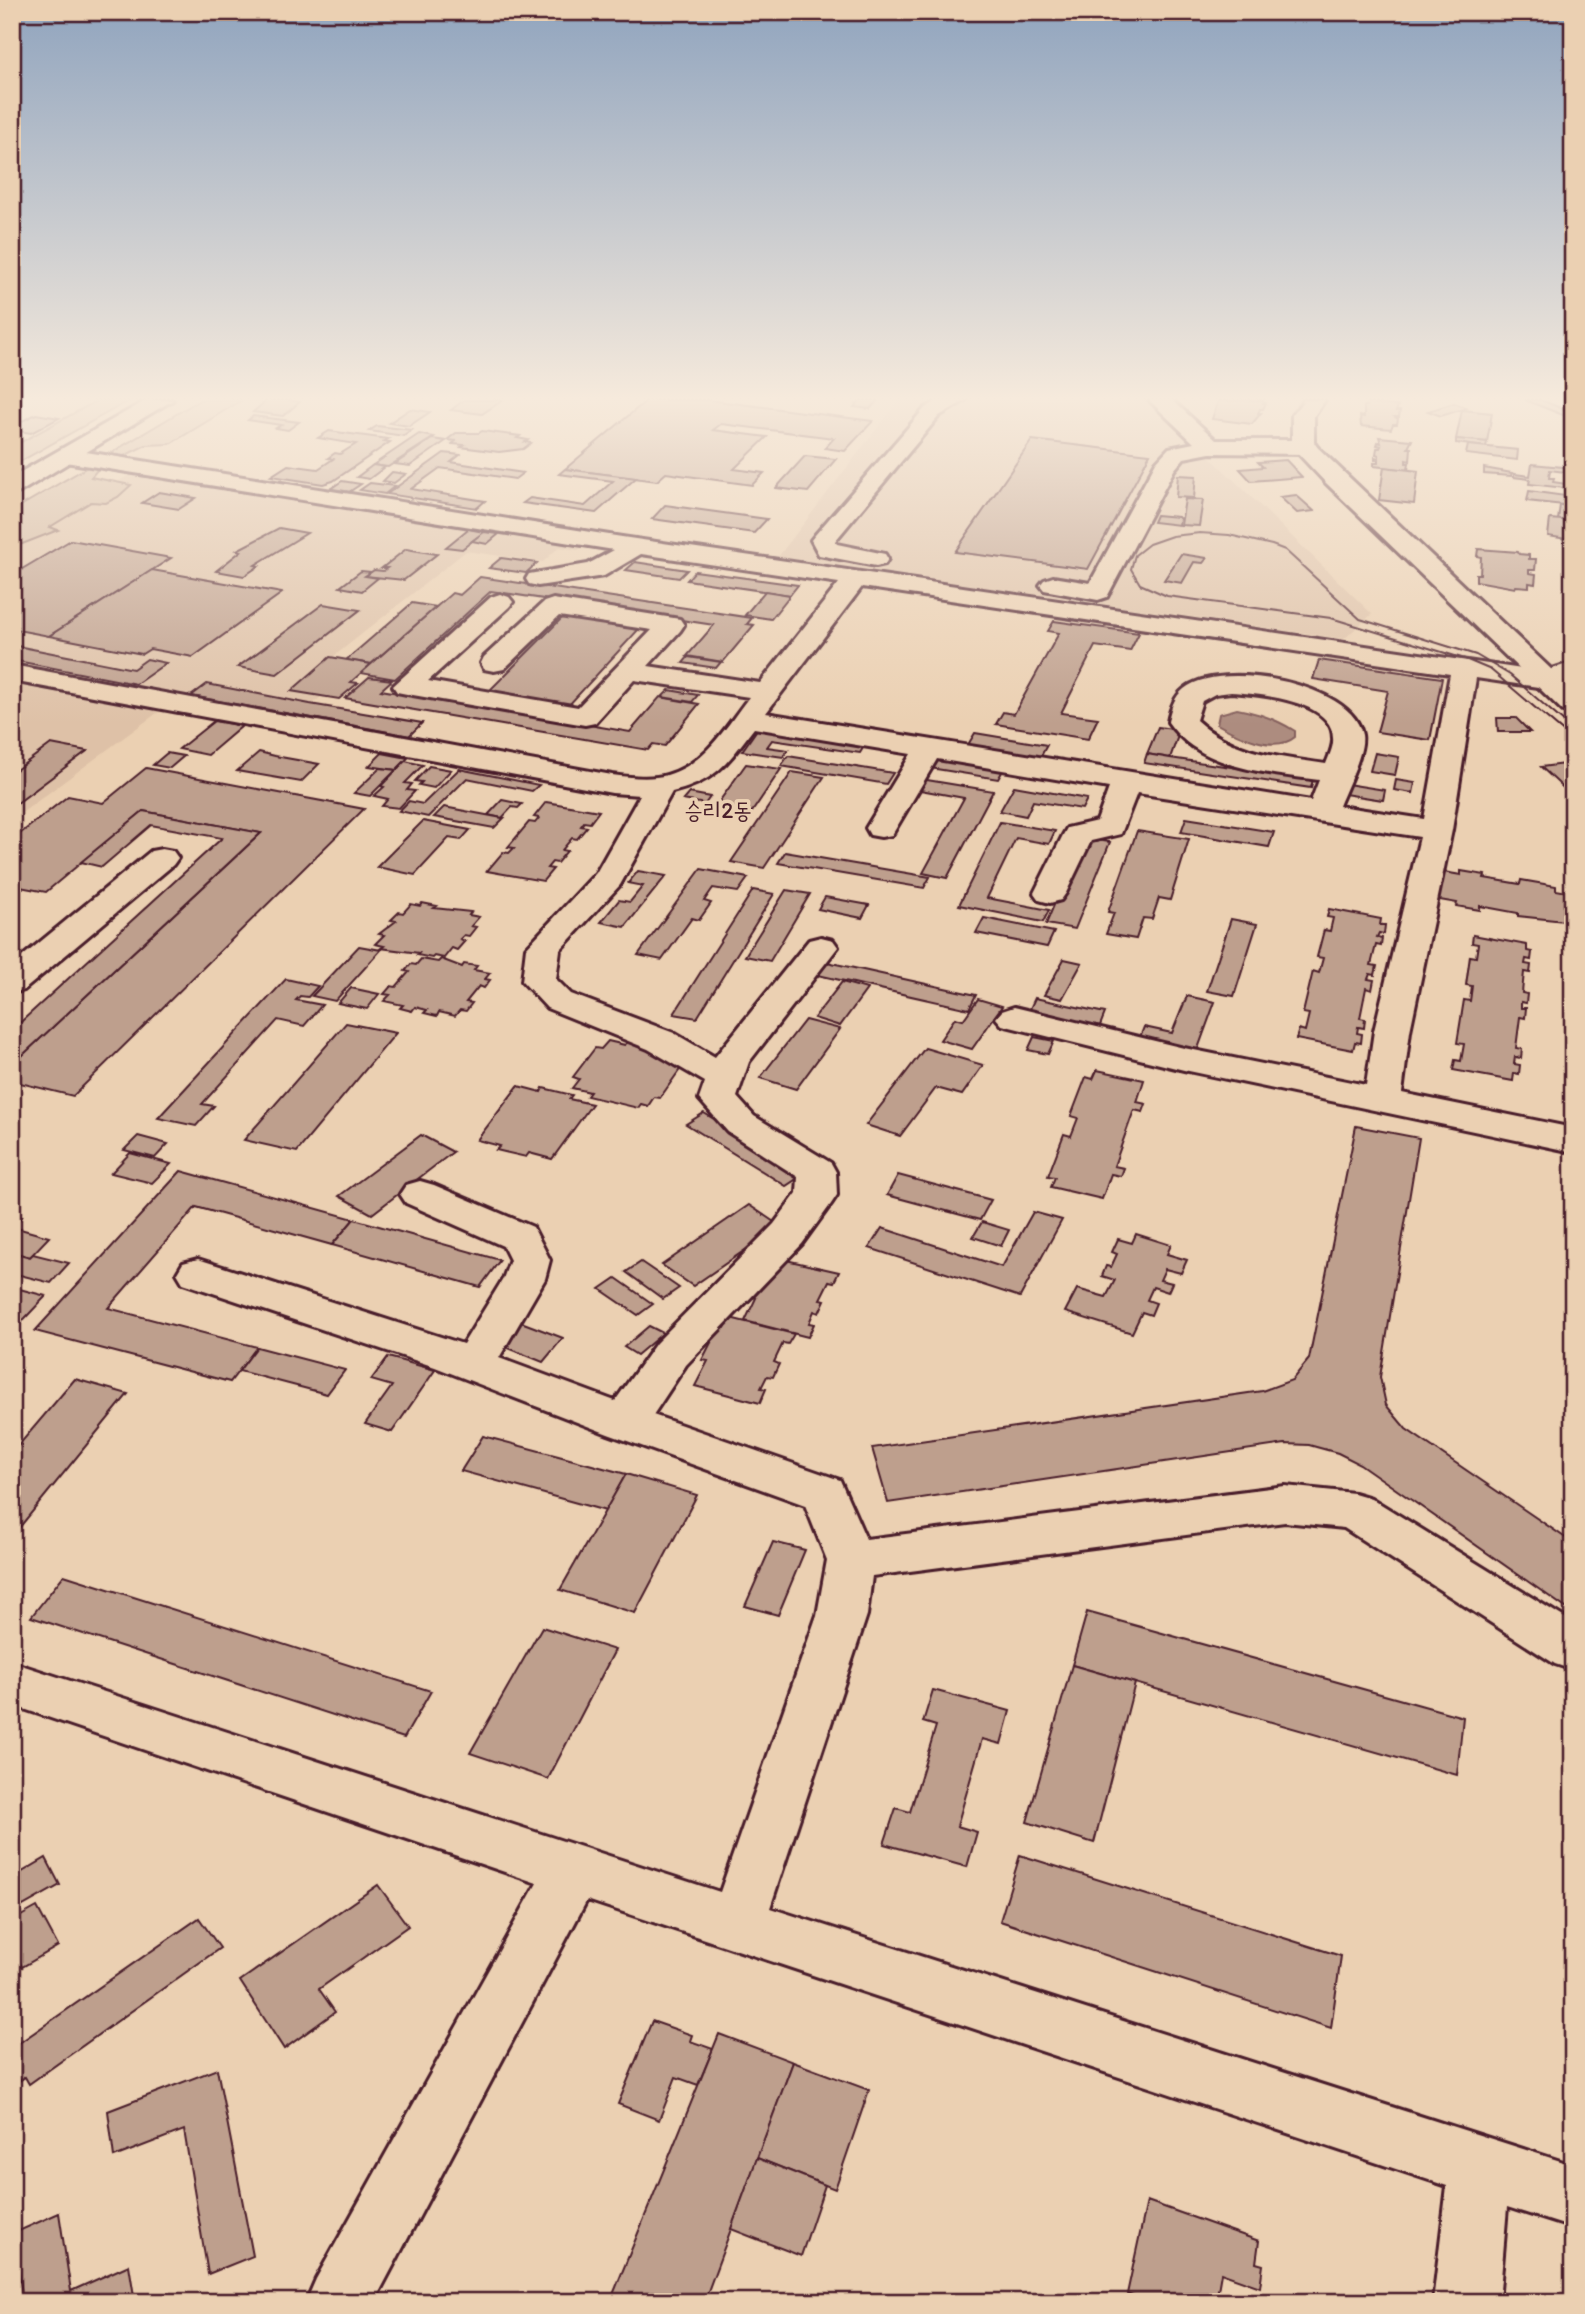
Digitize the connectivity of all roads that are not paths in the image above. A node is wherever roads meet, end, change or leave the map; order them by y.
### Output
1 (377, 508) edge
2 (850, 508) edge
3 (1142, 508) edge
4 (1365, 508) edge
5 (638, 546) junction
6 (856, 578) junction
7 (538, 579) dead end
8 (1098, 592) junction
9 (500, 602) dead end
10 (1298, 627) dead end
11 (495, 663) dead end
12 (1465, 668) junction
13 (1573, 670) edge
14 (628, 671) junction
15 (12, 673) edge
16 (1545, 680) junction
17 (768, 692) junction
18 (1573, 705) edge
19 (748, 718) junction
20 (929, 748) junction
21 (1126, 782) junction
22 (659, 788) junction
23 (1329, 793) junction
24 (881, 828) dead end
25 (1437, 830) junction
26 (162, 858) dead end
27 (1050, 893) dead end
28 (821, 947) dead end
29 (12, 984) edge
30 (1014, 1018) dead end
31 (724, 1077) junction
32 (1382, 1101) junction
33 (1573, 1140) edge
34 (420, 1194) dead end
35 (198, 1273) dead end
36 (462, 1361) junction
37 (624, 1422) junction
38 (851, 1560) junction
39 (1573, 1649) edge
40 (12, 1683) edge
41 (574, 1870) junction
42 (737, 1924) junction
43 (1480, 2165) junction
44 (1573, 2197) edge
45 (339, 2302) edge
46 (1466, 2302) edge

1 - 5 street
2 - 8 street
3 - 8 street
4 - 16 street
5 - 6 street
5 - 7 street
6 - 12 street
6 - 17 street
8 - 10 street
9 - 14 street
11 - 14 street
12 - 16 street
12 - 25 street
13 - 16 street
14 - 17 street
15 - 22 street
16 - 18 street
17 - 19 street
19 - 20 street
19 - 22 street
20 - 21 street
20 - 24 street
21 - 23 street
21 - 27 street
22 - 31 street
23 - 23 street
23 - 25 street
25 - 32 street
26 - 29 street
28 - 31 street
30 - 32 street
31 - 37 street
32 - 33 street
34 - 36 street
35 - 36 street
36 - 37 street
37 - 38 street
38 - 39 street
38 - 42 street
40 - 41 street
41 - 42 street
41 - 45 street
42 - 43 street
43 - 44 street
43 - 46 street

